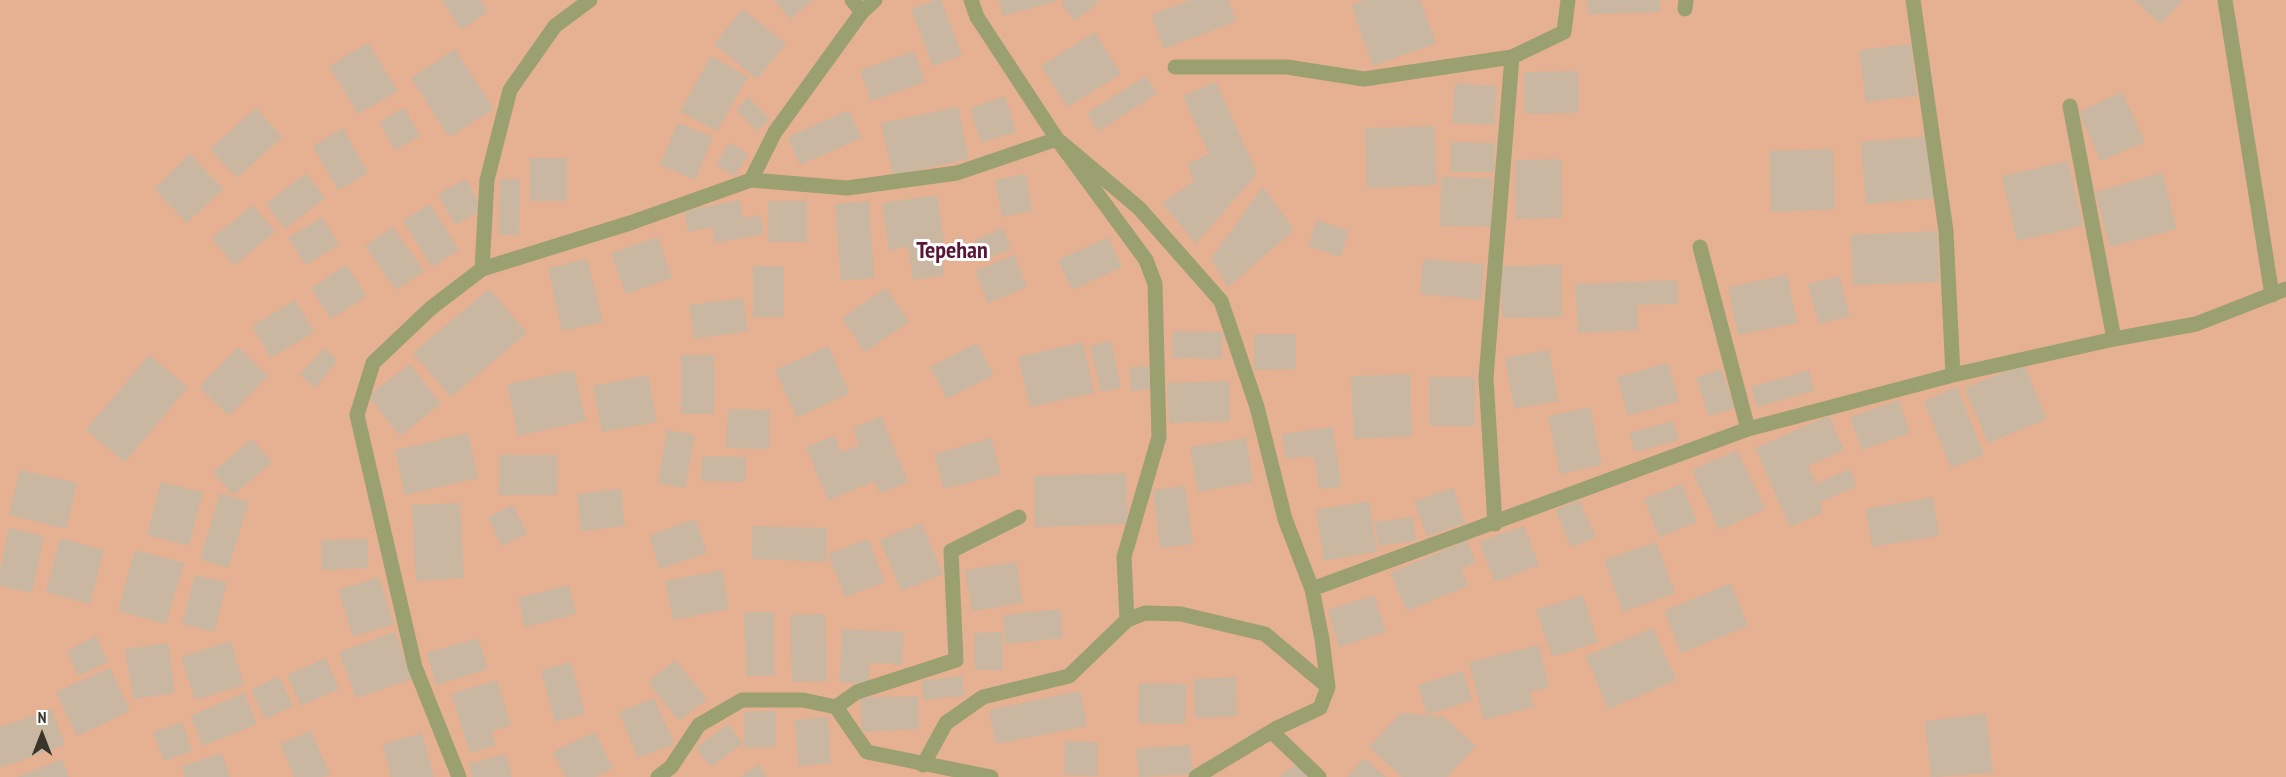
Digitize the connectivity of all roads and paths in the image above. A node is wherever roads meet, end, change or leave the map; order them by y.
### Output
1 (590, 0) edge
2 (875, 0) edge
3 (972, 0) edge
4 (1568, 0) edge
5 (1913, 0) edge
6 (2225, 0) edge
7 (857, 6) edge
8 (1512, 57) junction
9 (1175, 67) dead end
10 (2070, 106) dead end
11 (1057, 140) junction
12 (751, 180) junction
13 (1700, 247) dead end
14 (482, 268) junction
15 (2279, 292) edge
16 (2114, 339) junction
17 (1953, 375) junction
18 (1748, 429) junction
19 (1019, 517) dead end
20 (1495, 524) junction
21 (1312, 590) junction
22 (1127, 620) junction
23 (1328, 687) junction
24 (836, 707) junction
25 (1272, 732) junction
26 (923, 765) junction
27 (674, 772) edge
28 (459, 777) edge
29 (658, 777) edge
30 (991, 777) edge
31 (1196, 777) edge
32 (1319, 777) edge

1 - 14 street
2 - 7 street
3 - 11 street
4 - 8 street
5 - 17 street
6 - 15 street
7 - 12 street
8 - 9 street
8 - 20 street
10 - 16 street
11 - 12 street
11 - 21 street
11 - 22 street
12 - 14 street
13 - 18 street
14 - 28 street
15 - 16 street
16 - 17 street
17 - 18 street
18 - 20 street
19 - 24 street
20 - 21 street
21 - 23 street
22 - 23 street
22 - 26 street
23 - 25 street
24 - 26 street
24 - 27 street
25 - 31 street
25 - 32 street
26 - 30 street
27 - 29 street

